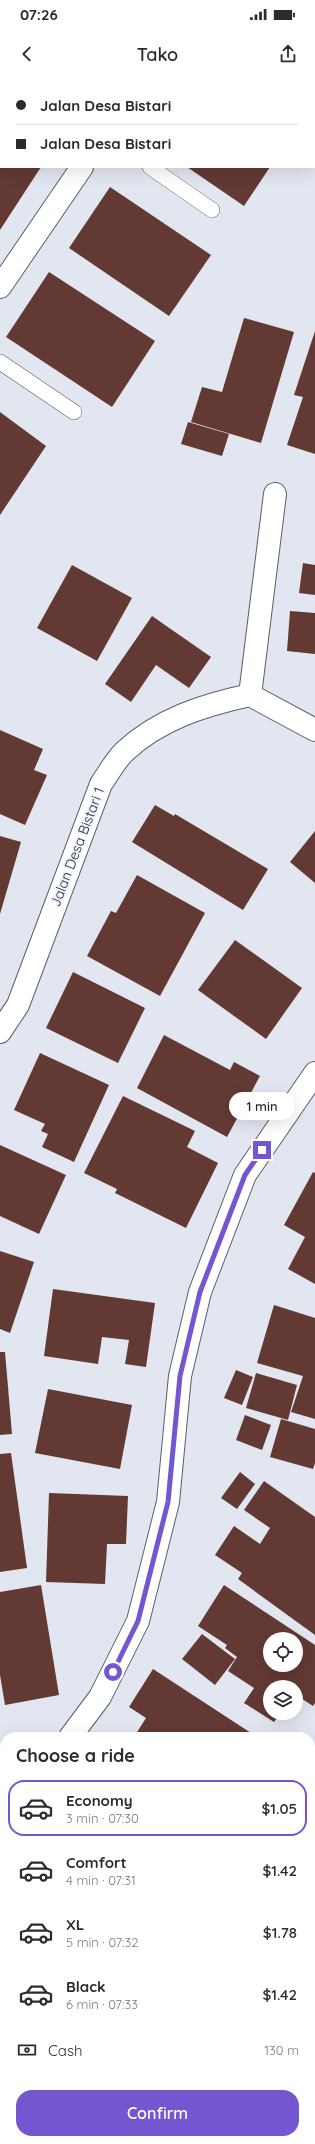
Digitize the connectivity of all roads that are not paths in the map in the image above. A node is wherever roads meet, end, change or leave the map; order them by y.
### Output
1 (81, 168) edge
2 (151, 168) edge
3 (212, 210) dead end
4 (0, 287) edge
5 (0, 362) edge
6 (74, 412) dead end
7 (275, 494) dead end
8 (250, 695) junction
9 (315, 730) edge
10 (0, 1032) edge
11 (315, 1073) edge
12 (74, 1732) edge

1 - 4 street
2 - 3 lane
5 - 6 lane
7 - 8 street
8 - 9 street
8 - 10 street, Jalan Desa Bistari 1
11 - 12 street

